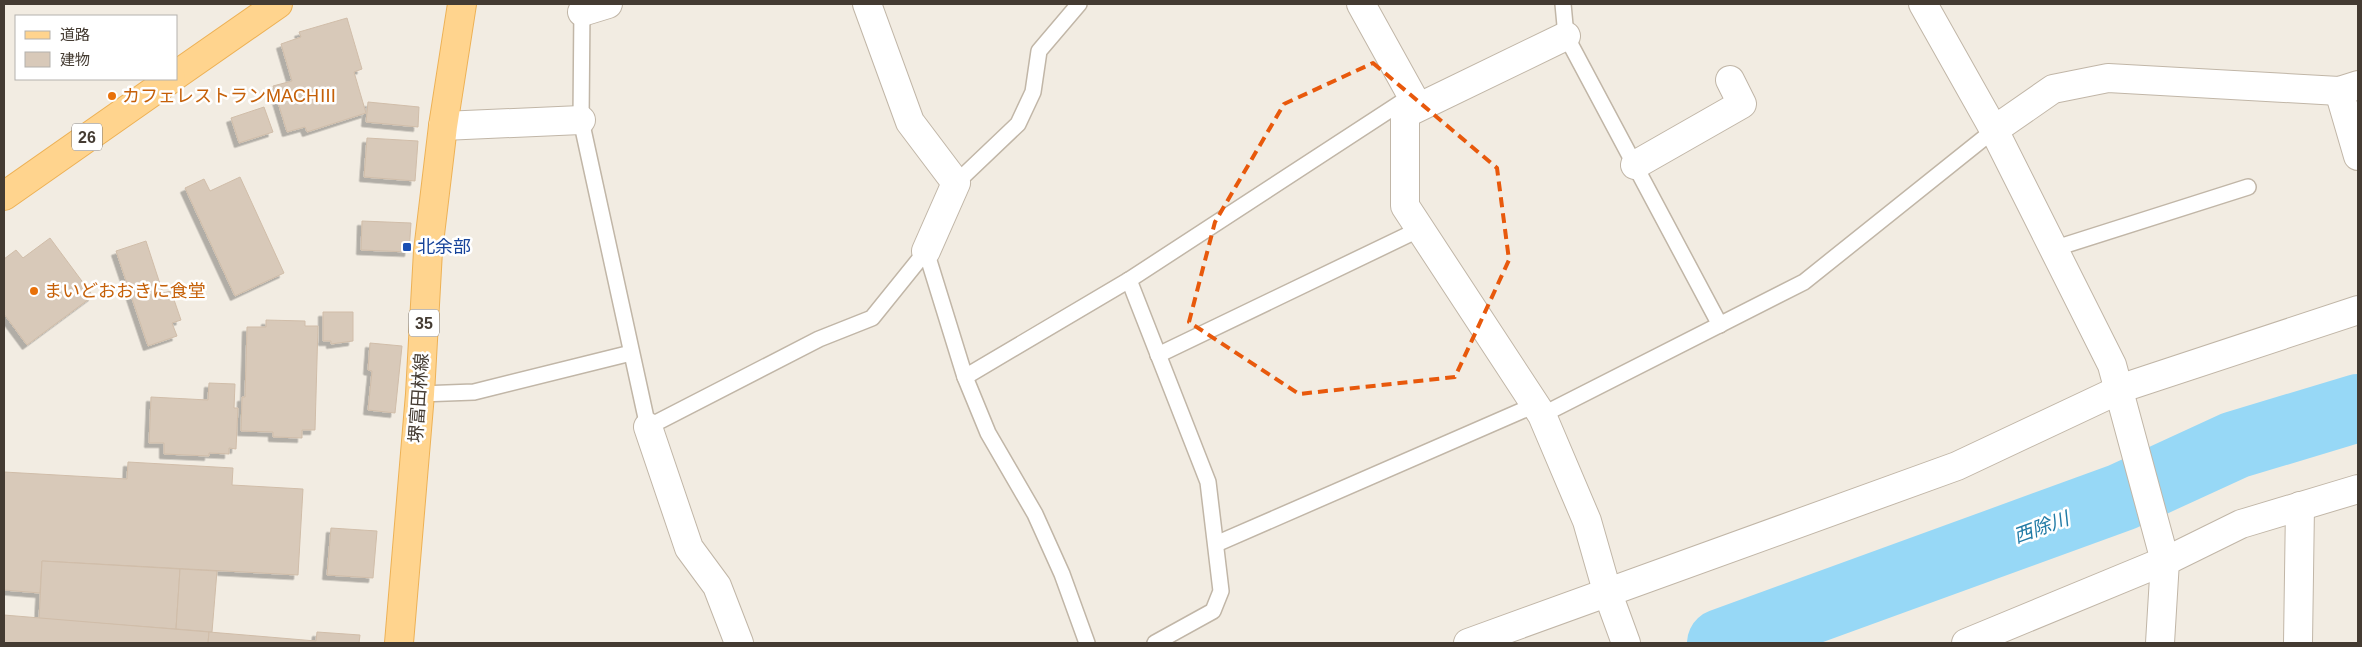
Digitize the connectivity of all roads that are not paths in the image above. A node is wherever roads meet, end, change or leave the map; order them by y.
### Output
1 (462, 4) edge
2 (608, 4) edge
3 (867, 4) edge
4 (1079, 4) edge
5 (1361, 4) edge
6 (1564, 4) edge
7 (1923, 4) edge
8 (582, 8) edge
9 (262, 9) edge
10 (1566, 36) junction
11 (178, 73) edge
12 (170, 80) edge
13 (1730, 80) dead end
14 (2349, 88) edge
15 (1409, 105) junction
16 (580, 120) junction
17 (443, 126) junction
18 (1994, 130) junction
19 (2358, 156) edge
20 (1635, 165) junction
21 (956, 183) junction
22 (2248, 187) dead end
23 (4, 196) edge
24 (1420, 229) junction
25 (2053, 249) junction
26 (926, 251) junction
27 (1129, 280) junction
28 (2358, 310) edge
29 (1720, 325) junction
30 (631, 352) junction
31 (1158, 355) junction
32 (965, 377) junction
33 (2120, 390) junction
34 (420, 394) junction
35 (1539, 410) junction
36 (648, 427) junction
37 (2358, 489) edge
38 (2300, 506) junction
39 (1216, 544) junction
40 (2165, 561) junction
41 (1607, 593) junction
42 (399, 643) edge
43 (740, 643) edge
44 (1087, 643) edge
45 (1155, 643) edge
46 (1468, 643) edge
47 (1626, 643) edge
48 (1966, 643) edge
49 (2160, 643) edge
50 (2298, 643) edge

1 - 17 main road, 堺富田林線 / 35
2 - 8 street
3 - 21 street
4 - 21 lane
5 - 15 street
6 - 10 lane
7 - 18 street
8 - 16 lane
9 - 11 main road
10 - 15 street
10 - 20 lane
12 - 23 main road, 26
13 - 20 street
14 - 18 street
14 - 19 street
15 - 24 street
15 - 27 lane
16 - 17 street
16 - 30 lane
17 - 34 main road, 堺富田林線 / 35
18 - 25 street
18 - 29 lane
20 - 29 lane
21 - 26 street
22 - 25 lane
24 - 31 lane
24 - 35 street
25 - 33 street
26 - 32 lane
26 - 36 lane
27 - 31 lane
27 - 32 lane
28 - 33 street
29 - 35 lane
30 - 34 lane
30 - 36 lane
31 - 39 lane
32 - 44 lane
33 - 40 street
33 - 41 street
34 - 42 main road, 堺富田林線 / 35
35 - 39 lane
35 - 41 street
36 - 43 street
37 - 38 street
38 - 40 street
38 - 50 street
39 - 45 lane
40 - 48 street
40 - 49 street
41 - 46 street
41 - 47 street

